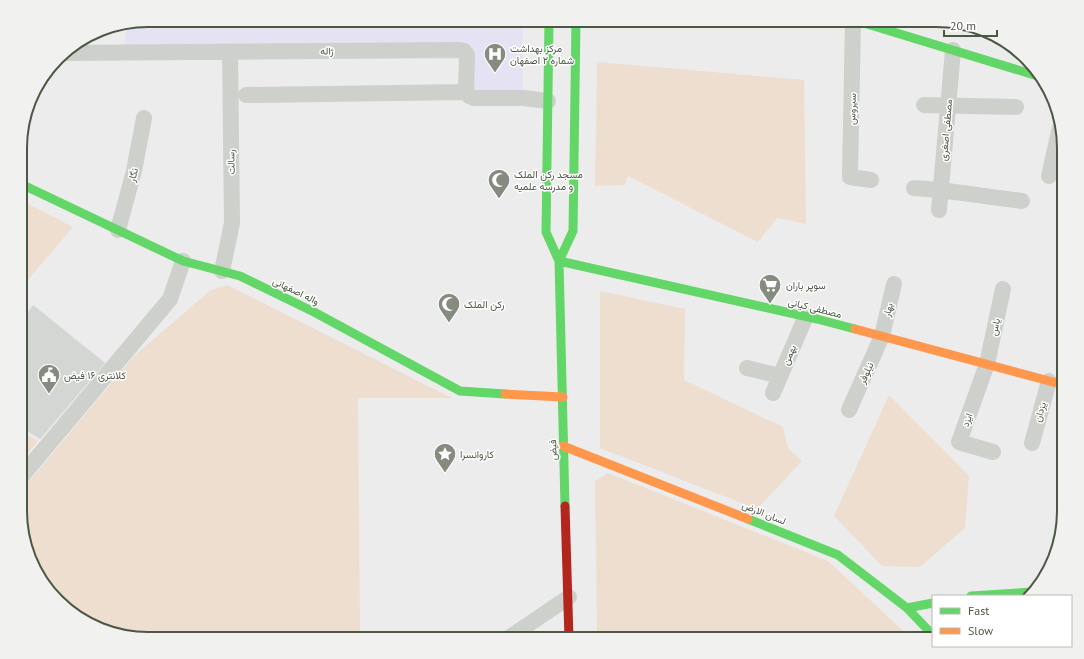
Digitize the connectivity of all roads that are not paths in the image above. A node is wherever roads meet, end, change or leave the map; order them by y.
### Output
1 (549, 27) edge
2 (576, 27) edge
3 (853, 27) edge
4 (876, 27) edge
5 (953, 50) junction
6 (230, 52) junction
7 (73, 53) edge
8 (1032, 74) edge
9 (466, 92) junction
10 (246, 95) dead end
11 (548, 101) junction
12 (924, 105) dead end
13 (948, 106) junction
14 (1016, 107) dead end
15 (144, 118) dead end
16 (1057, 140) edge
17 (1049, 176) dead end
18 (871, 180) dead end
19 (27, 187) edge
20 (914, 188) dead end
21 (940, 190) junction
22 (1022, 201) dead end
23 (939, 210) dead end
24 (118, 230) junction
25 (559, 260) junction
26 (183, 261) junction
27 (222, 271) junction
28 (894, 284) dead end
29 (1003, 290) dead end
30 (806, 316) junction
31 (882, 336) junction
32 (987, 364) junction
33 (747, 368) dead end
34 (780, 376) junction
35 (1056, 383) edge
36 (773, 393) dead end
37 (563, 397) junction
38 (850, 410) dead end
39 (1032, 443) dead end
40 (564, 446) junction
41 (993, 452) dead end
42 (27, 470) edge
43 (1026, 592) edge
44 (986, 595) edge
45 (569, 597) junction
46 (932, 603) edge
47 (907, 608) junction
48 (517, 632) edge
49 (569, 632) edge
50 (928, 632) edge

1 - 11 street
2 - 25 street
3 - 18 street, سیروس
4 - 5 street
5 - 8 street
5 - 13 street, مصطفی اصغری
6 - 7 street, ژاله
6 - 9 street, ژاله
6 - 27 street, رسالت
9 - 10 street
9 - 11 street
11 - 25 street
12 - 13 street
13 - 14 street
13 - 21 street, مصطفی اصغری
15 - 24 street, نگار
16 - 17 street
19 - 24 street, واله اصفهانی
20 - 21 street
21 - 22 street
21 - 23 street, مصطفی اصغری
24 - 26 street, واله اصفهانی
25 - 30 street, مصطفی کیانی
25 - 37 street, فیض
26 - 27 street, واله اصفهانی
26 - 42 street
27 - 37 street, واله اصفهانی
28 - 31 street, بهار
29 - 32 street, یاس
30 - 31 street, مصطفی کیانی
30 - 34 street, بهمن
31 - 32 street, مصطفی کیانی
31 - 38 street, نیلوفر
32 - 35 street, مصطفی کیانی
32 - 41 street, ایزد
33 - 34 street
34 - 36 street, بهمن
35 - 39 street, یزدان
37 - 40 street, فیض
40 - 45 street, فیض
40 - 47 street, لسان الارض
43 - 44 street
45 - 48 street
45 - 49 street, فیض
46 - 47 street
47 - 50 street, لسان الارض

